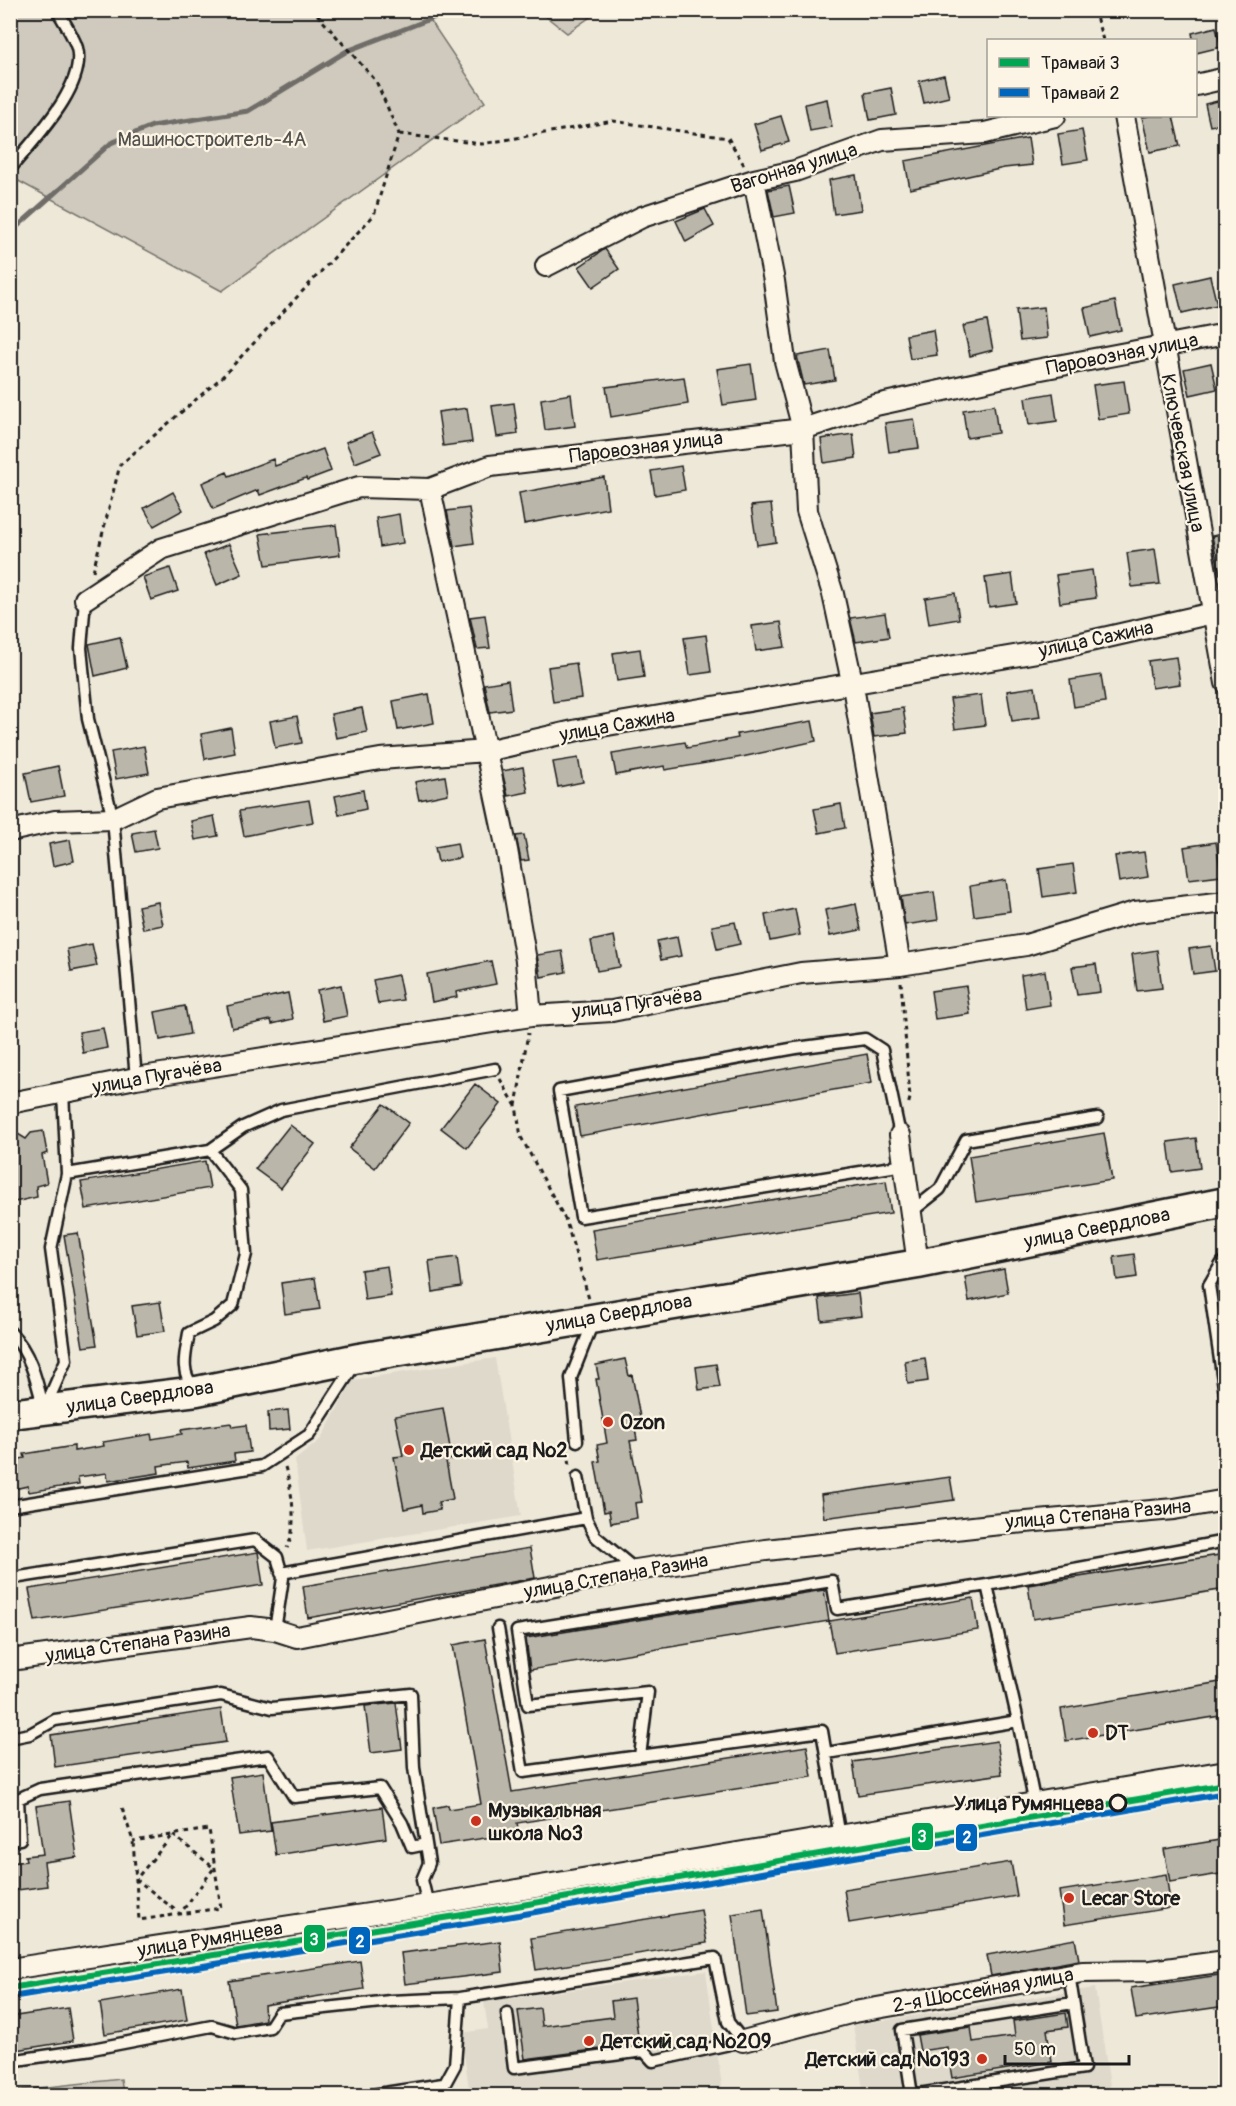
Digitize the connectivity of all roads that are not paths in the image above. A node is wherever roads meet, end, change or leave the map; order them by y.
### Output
1 (57, 10) edge
2 (1226, 78) edge
3 (1197, 85) edge
4 (1051, 117) edge
5 (1124, 117) edge
6 (10, 169) edge
7 (754, 180) junction
8 (546, 266) dead end
9 (1226, 334) edge
10 (1163, 346) junction
11 (803, 429) junction
12 (430, 489) junction
13 (85, 599) joint
14 (1219, 611) edge
15 (1226, 683) edge
16 (853, 686) junction
17 (486, 751) junction
18 (113, 819) junction
19 (10, 831) edge
20 (1226, 902) edge
21 (900, 965) junction
22 (531, 1016) junction
23 (495, 1069) road end
24 (136, 1078) junction
25 (63, 1092) junction
26 (10, 1103) edge
27 (1098, 1118) dead end
28 (900, 1136) joint
29 (210, 1150) junction
30 (904, 1165) junction
31 (67, 1174) junction
32 (1226, 1202) edge
33 (911, 1212) junction
34 (1226, 1261) edge
35 (918, 1264) junction
36 (595, 1317) junction
37 (10, 1332) edge
38 (359, 1358) junction
39 (197, 1391) junction
40 (1226, 1401) edge
41 (44, 1410) junction
42 (10, 1414) edge
43 (577, 1441) dead end
44 (578, 1477) dead end
45 (1226, 1500) edge
46 (10, 1506) edge
47 (586, 1518) junction
48 (1226, 1541) edge
49 (636, 1570) junction
50 (281, 1573) junction
51 (20, 1576) dead end
52 (987, 1585) junction
53 (498, 1628) dead end
54 (275, 1630) junction
55 (10, 1660) edge
56 (1018, 1721) junction
57 (10, 1738) edge
58 (827, 1753) junction
59 (640, 1756) junction
60 (1226, 1771) edge
61 (1035, 1805) junction
62 (840, 1837) junction
63 (10, 1840) edge
64 (426, 1844) junction
65 (428, 1905) junction
66 (1226, 1961) edge
67 (10, 1969) edge
68 (1069, 1974) junction
69 (460, 1998) junction
70 (1073, 2003) junction
71 (507, 2013) dead end
72 (743, 2041) junction
73 (10, 2061) edge
74 (443, 2084) junction
75 (365, 2096) edge
76 (438, 2096) edge

1 - 6 lane
2 - 3 street
4 - 7 street, Вагонная улица
5 - 10 street, Ключевская улица
7 - 8 street, Вагонная улица
7 - 11 street
9 - 10 street, Паровозная улица
10 - 11 street, Паровозная улица
10 - 14 street, Ключевская улица
11 - 12 street, Паровозная улица
11 - 16 street
12 - 13 street, Паровозная улица
12 - 17 street
13 - 18 lane
14 - 15 street, Ключевская улица
14 - 16 street, улица Сажина
16 - 17 street, улица Сажина
16 - 21 street
17 - 18 street, улица Сажина
17 - 22 street
18 - 19 street, улица Сажина
18 - 24 lane
20 - 21 street, улица Пугачёва
21 - 22 street, улица Пугачёва
22 - 24 street, улица Пугачёва
23 - 29 lane
24 - 25 street, улица Пугачёва
25 - 26 street, улица Пугачёва
25 - 31 lane
27 - 33 lane
28 - 30 street
28 - 30 lane
29 - 31 lane
29 - 39 lane
30 - 33 street
31 - 41 lane
32 - 35 street, улица Свердлова
33 - 35 street
34 - 40 lane
35 - 36 street, улица Свердлова
36 - 38 street, улица Свердлова
36 - 43 lane
37 - 41 lane
38 - 39 street, улица Свердлова
38 - 46 lane
39 - 41 street, улица Свердлова
41 - 42 street, улица Свердлова
44 - 47 lane
45 - 49 street, улица Степана Разина
47 - 49 lane
47 - 50 lane
48 - 52 lane
49 - 54 street, улица Степана Разина
50 - 51 lane
50 - 54 lane
52 - 56 lane
52 - 59 lane
53 - 59 lane
54 - 55 street, улица Степана Разина
56 - 58 lane
56 - 61 lane
57 - 64 lane
58 - 59 lane
58 - 62 lane
60 - 61 street, улица Румянцева
61 - 62 street, улица Румянцева
62 - 65 street, улица Румянцева
63 - 64 lane
64 - 65 lane
65 - 67 street, улица Румянцева
66 - 68 street, 2-я Шоссейная улица
68 - 70 lane
68 - 72 street, 2-я Шоссейная улица
69 - 72 lane
69 - 73 lane
69 - 74 lane
70 - 70 lane
71 - 72 lane
74 - 75 lane
74 - 76 lane

